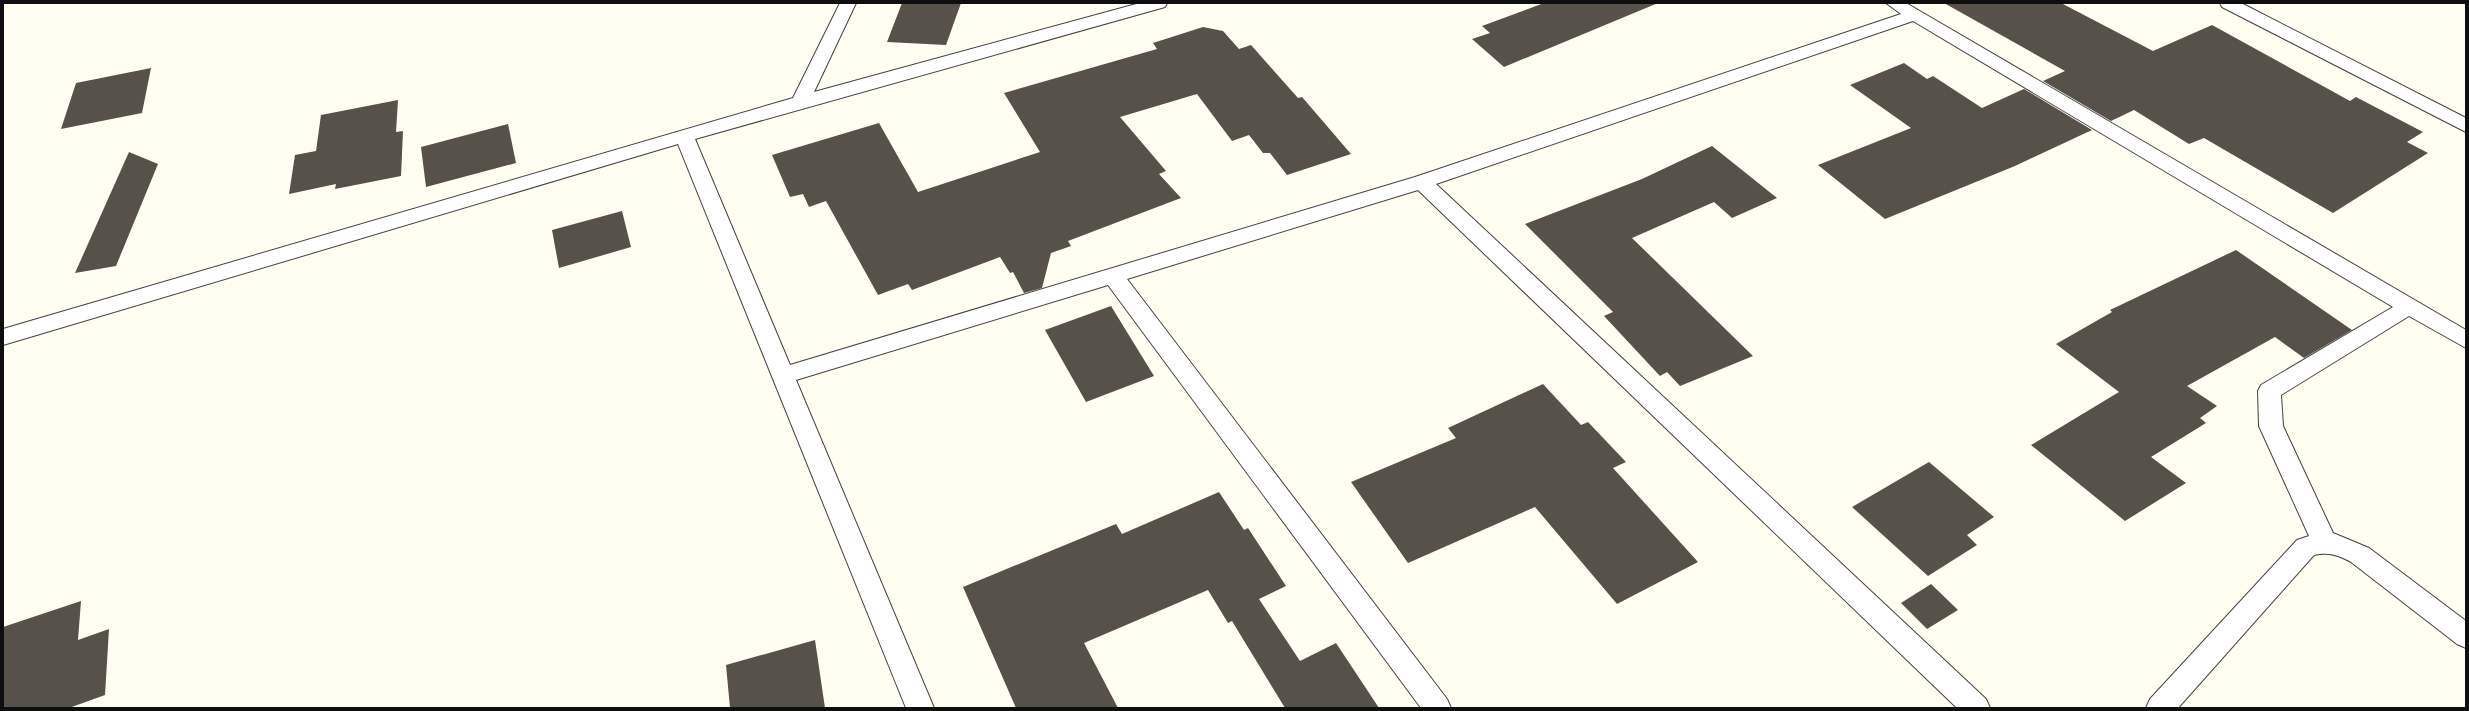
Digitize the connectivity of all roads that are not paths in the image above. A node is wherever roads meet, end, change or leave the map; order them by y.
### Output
1 (848, 3) edge
2 (1159, 3) edge
3 (1894, 3) edge
4 (2228, 3) edge
5 (1915, 15) junction
6 (800, 102) junction
7 (2466, 126) edge
8 (685, 136) junction
9 (1422, 182) junction
10 (1113, 276) junction
11 (2410, 306) junction
12 (3, 337) edge
13 (2466, 340) edge
14 (785, 375) junction
15 (2324, 541) junction
16 (2466, 636) edge
17 (920, 708) edge
18 (1437, 708) edge
19 (1976, 708) edge
20 (2160, 708) edge

1 - 6 street
2 - 6 street
3 - 5 street
4 - 7 street
5 - 9 street
5 - 11 street
6 - 8 street
8 - 12 street
8 - 14 street
9 - 10 street
9 - 19 street
10 - 14 street
10 - 18 street
11 - 13 street
11 - 15 street
14 - 17 street
15 - 16 street
15 - 20 street

